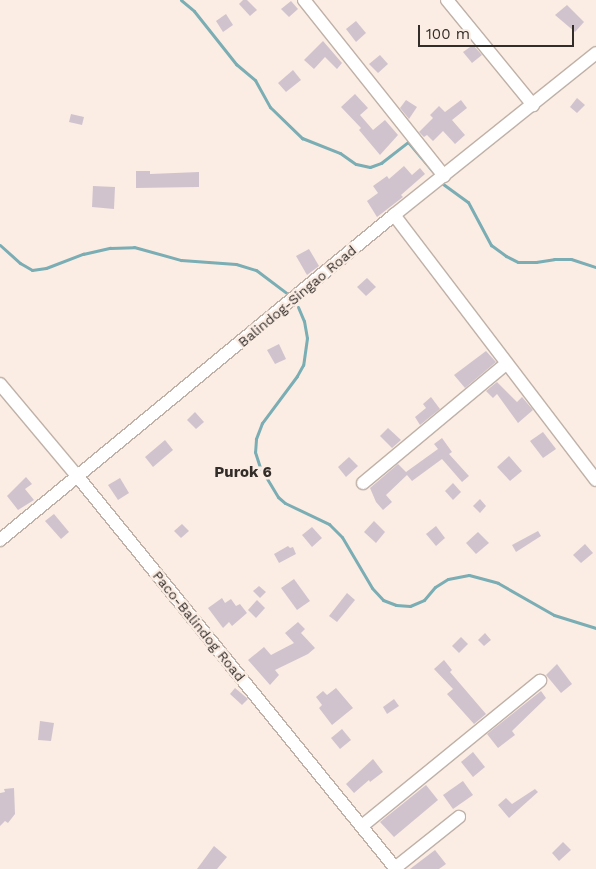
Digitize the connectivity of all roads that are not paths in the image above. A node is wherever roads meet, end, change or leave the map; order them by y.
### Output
1 (304, 0) edge
2 (447, 0) edge
3 (596, 54) edge
4 (533, 105) junction
5 (444, 176) junction
6 (394, 215) junction
7 (506, 364) junction
8 (0, 384) edge
9 (78, 477) junction
10 (596, 480) edge
11 (363, 483) dead end
12 (0, 540) edge
13 (540, 681) dead end
14 (459, 817) dead end
15 (362, 826) junction
16 (396, 869) edge

1 - 5 street
2 - 4 street
3 - 4 street, Balindog-Singao Road
4 - 5 street, Balindog-Singao Road
5 - 6 street, Balindog-Singao Road
6 - 7 street
6 - 9 street, Balindog-Singao Road
7 - 10 street
7 - 11 street
8 - 9 street, Paco-Balindog Road
9 - 12 street, Balindog-Singao Road
9 - 15 street, Paco-Balindog Road
13 - 15 street
14 - 16 street
15 - 16 street, Paco-Balindog Road

